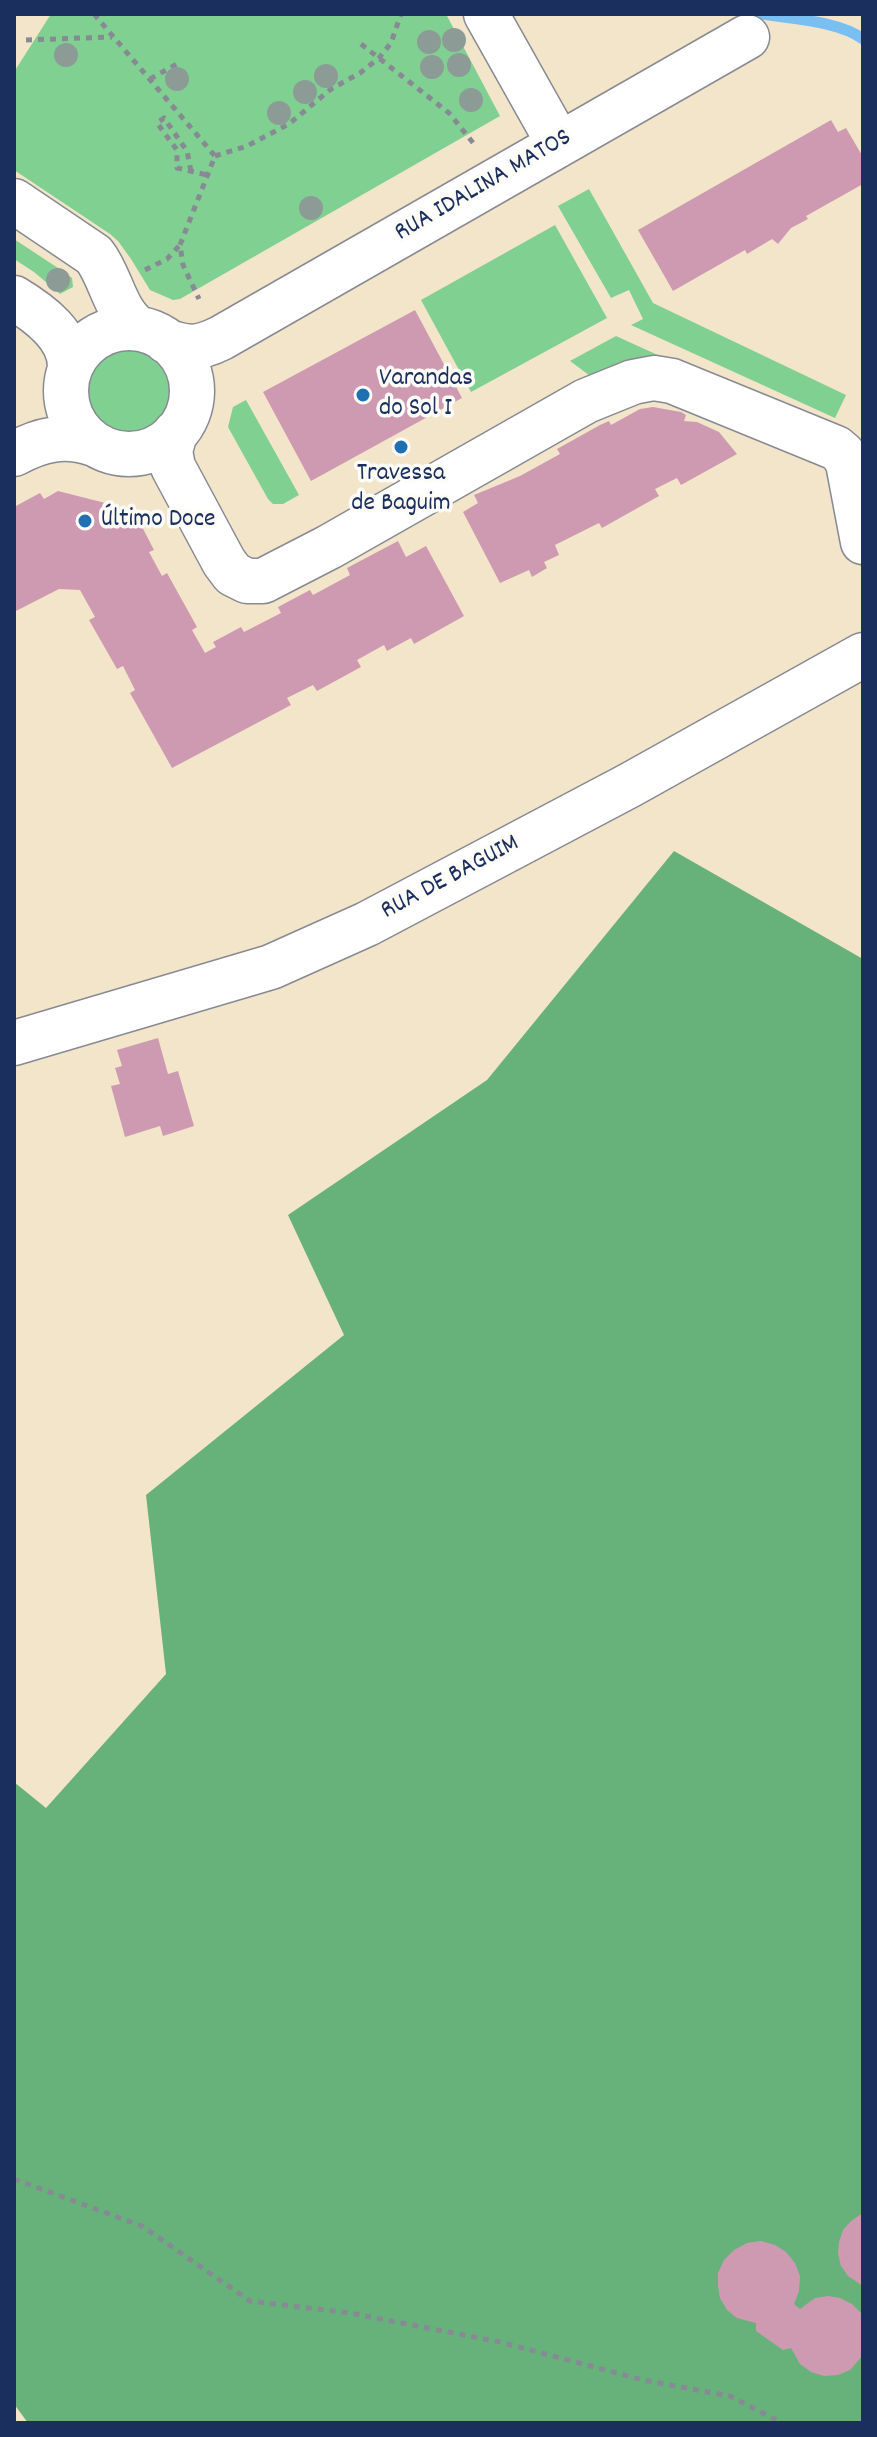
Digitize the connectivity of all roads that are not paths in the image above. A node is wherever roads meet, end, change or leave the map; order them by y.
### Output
1 (486, 14) edge
2 (747, 37) dead end
3 (559, 144) junction
4 (14, 201) edge
5 (14, 298) edge
6 (152, 334) junction
7 (221, 338) junction
8 (68, 379) junction
9 (192, 385) junction
10 (157, 442) junction
11 (94, 444) junction
12 (20, 450) edge
13 (863, 542) edge
14 (863, 655) edge
15 (14, 1043) edge

1 - 3 street
2 - 3 street, RUA IDALINA MATOS
3 - 7 street, RUA IDALINA MATOS
4 - 6 street
5 - 8 street
6 - 7 street, RUA IDALINA MATOS
6 - 8 street
6 - 9 street
7 - 9 street, RUA IDALINA MATOS
8 - 11 street
8 - 12 street
9 - 10 street
10 - 11 street
10 - 13 street
11 - 12 street
14 - 15 street, RUA DE BAGUIM

